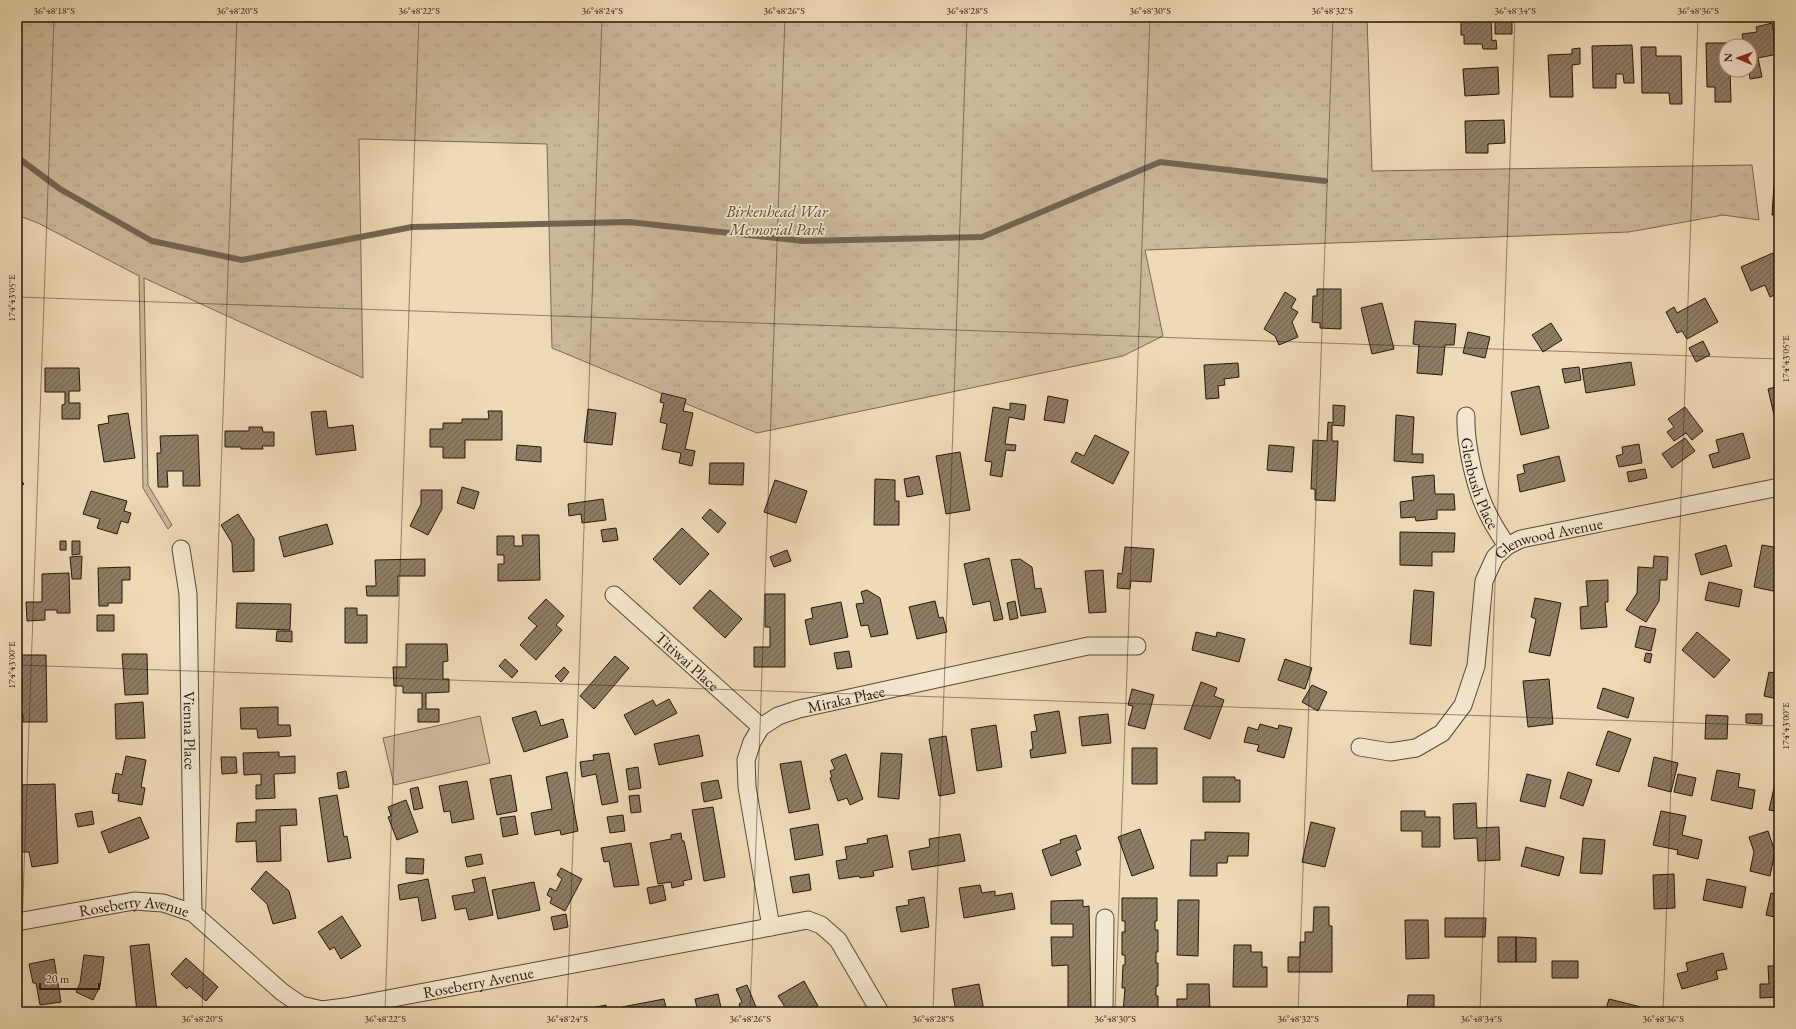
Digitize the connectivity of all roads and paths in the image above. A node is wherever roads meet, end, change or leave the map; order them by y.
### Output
1 (1466, 416) dead end
2 (1779, 487) edge
3 (1507, 546) junction
4 (181, 549) dead end
5 (614, 595) dead end
6 (1137, 646) dead end
7 (761, 727) junction
8 (1360, 747) dead end
9 (193, 913) junction
10 (1105, 918) dead end
11 (17, 922) edge
12 (771, 927) junction
13 (300, 1009) edge
14 (880, 1012) edge
15 (1104, 1012) edge

1 - 3 street, Glenbush Place
2 - 3 street, Glenwood Avenue
3 - 8 street, Glenwood Avenue
4 - 9 street, Vienna Place
5 - 7 street, Titiwai Place
6 - 7 street, Miraka Place
7 - 12 street, Miraka Place
9 - 11 street, Roseberry Avenue
9 - 13 street, Roseberry Avenue
10 - 15 street
12 - 13 street, Roseberry Avenue
12 - 14 street, Roseberry Avenue

